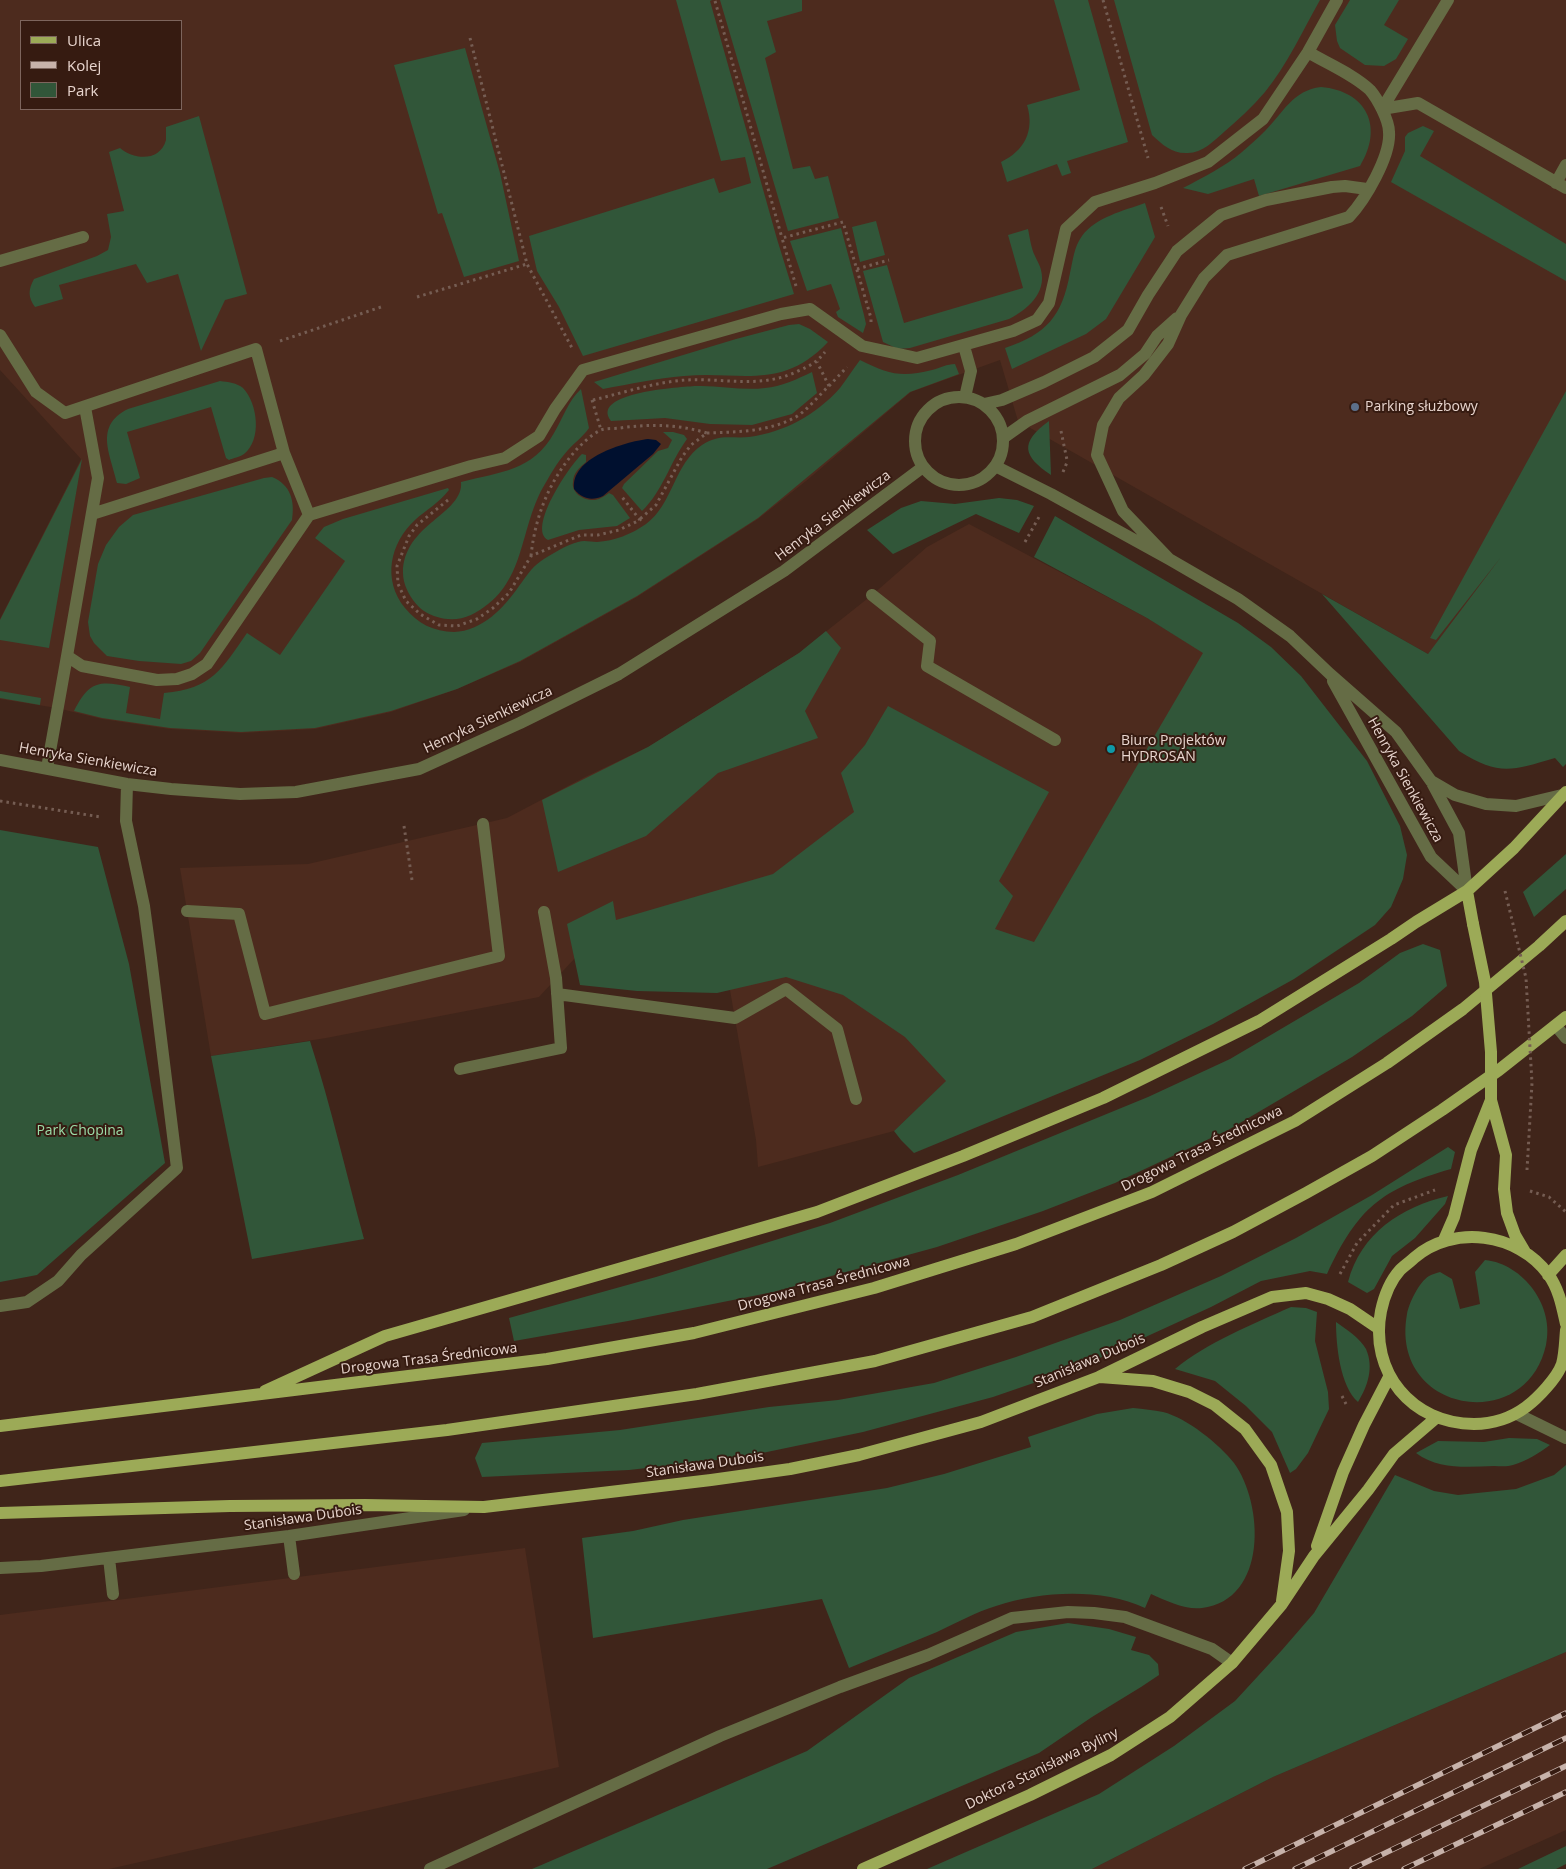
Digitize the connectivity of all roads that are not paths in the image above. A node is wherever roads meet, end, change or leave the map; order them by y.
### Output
1 (1337, 0) edge
2 (1448, 0) edge
3 (1308, 52) junction
4 (1382, 109) junction
5 (1566, 165) edge
6 (1561, 185) edge
7 (1367, 190) junction
8 (83, 236) dead end
9 (0, 261) edge
10 (1181, 315) junction
11 (0, 335) edge
12 (964, 346) junction
13 (965, 397) junction
14 (984, 404) junction
15 (85, 407) junction
16 (1003, 438) junction
17 (284, 453) junction
18 (995, 466) junction
19 (923, 467) junction
20 (92, 514) junction
21 (309, 515) junction
22 (1169, 559) junction
23 (872, 595) dead end
24 (67, 656) junction
25 (1330, 674) junction
26 (1055, 740) dead end
27 (0, 760) edge
28 (47, 768) junction
29 (1431, 781) junction
30 (127, 784) junction
31 (1564, 794) edge
32 (483, 824) dead end
33 (1466, 890) junction
34 (187, 911) dead end
35 (544, 912) dead end
36 (1566, 921) edge
37 (557, 994) junction
38 (1561, 1021) edge
39 (1566, 1038) edge
40 (460, 1069) dead end
41 (856, 1099) dead end
42 (1491, 1100) junction
43 (1444, 1240) junction
44 (1525, 1252) junction
45 (1566, 1255) edge
46 (1548, 1275) junction
47 (0, 1306) edge
48 (1566, 1324) edge
49 (1378, 1328) junction
50 (1566, 1330) edge
51 (1564, 1368) edge
52 (1098, 1377) junction
53 (1389, 1377) junction
54 (253, 1396) junction
55 (1517, 1414) junction
56 (1436, 1418) junction
57 (0, 1426) edge
58 (1566, 1438) edge
59 (0, 1481) edge
60 (484, 1507) junction
61 (0, 1513) edge
62 (289, 1536) junction
63 (1314, 1556) junction
64 (109, 1558) junction
65 (0, 1568) edge
66 (294, 1574) dead end
67 (113, 1594) dead end
68 (1282, 1604) junction
69 (1232, 1663) junction
70 (430, 1869) edge
71 (863, 1869) edge

1 - 3 street
2 - 4 street
3 - 4 street
3 - 12 street
4 - 6 street
4 - 7 street
5 - 6 street
7 - 10 street
7 - 14 street
8 - 9 street
10 - 16 street
10 - 22 street
11 - 15 street
12 - 13 street
12 - 21 street
13 - 14 street
13 - 19 street
14 - 16 street
15 - 17 street
15 - 20 street
16 - 18 street
17 - 20 street
17 - 21 street
18 - 19 street
18 - 22 street, Henryka Sienkiewicza
19 - 30 street, Henryka Sienkiewicza
20 - 24 street
21 - 24 street
22 - 25 street, Henryka Sienkiewicza
23 - 26 street
24 - 28 street
25 - 29 street, Henryka Sienkiewicza
25 - 33 street, Henryka Sienkiewicza
27 - 28 street, Henryka Sienkiewicza
28 - 30 street, Henryka Sienkiewicza
29 - 31 street
29 - 33 street, Henryka Sienkiewicza
30 - 47 street
31 - 33 main road
32 - 34 street
33 - 42 main road, Henryka Sienkiewicza, bridge
33 - 54 main road
35 - 37 street
36 - 54 main road, Drogowa Trasa Średnicowa
37 - 40 street
37 - 41 street
38 - 39 street
38 - 59 main road
42 - 43 main road, Henryka Sienkiewicza
42 - 44 main road, Henryka Sienkiewicza
43 - 44 main road
43 - 49 main road
44 - 46 main road
45 - 46 main road
46 - 48 main road
49 - 52 main road, Stanisława Dubois
49 - 53 main road
50 - 51 main road
51 - 55 main road
52 - 60 main road, Stanisława Dubois
52 - 68 main road
53 - 56 main road
53 - 63 main road, Doktora Stanisława Byliny
54 - 57 main road, Drogowa Trasa Średnicowa
55 - 56 main road
55 - 58 street
56 - 63 main road, Doktora Stanisława Byliny
60 - 61 main road
60 - 62 street, Stanisława Dubois
62 - 64 street, Stanisława Dubois
62 - 66 street
63 - 68 main road, Doktora Stanisława Byliny
64 - 65 street, Stanisława Dubois
64 - 67 street
68 - 69 main road, Doktora Stanisława Byliny
69 - 70 street
69 - 71 main road, Doktora Stanisława Byliny

